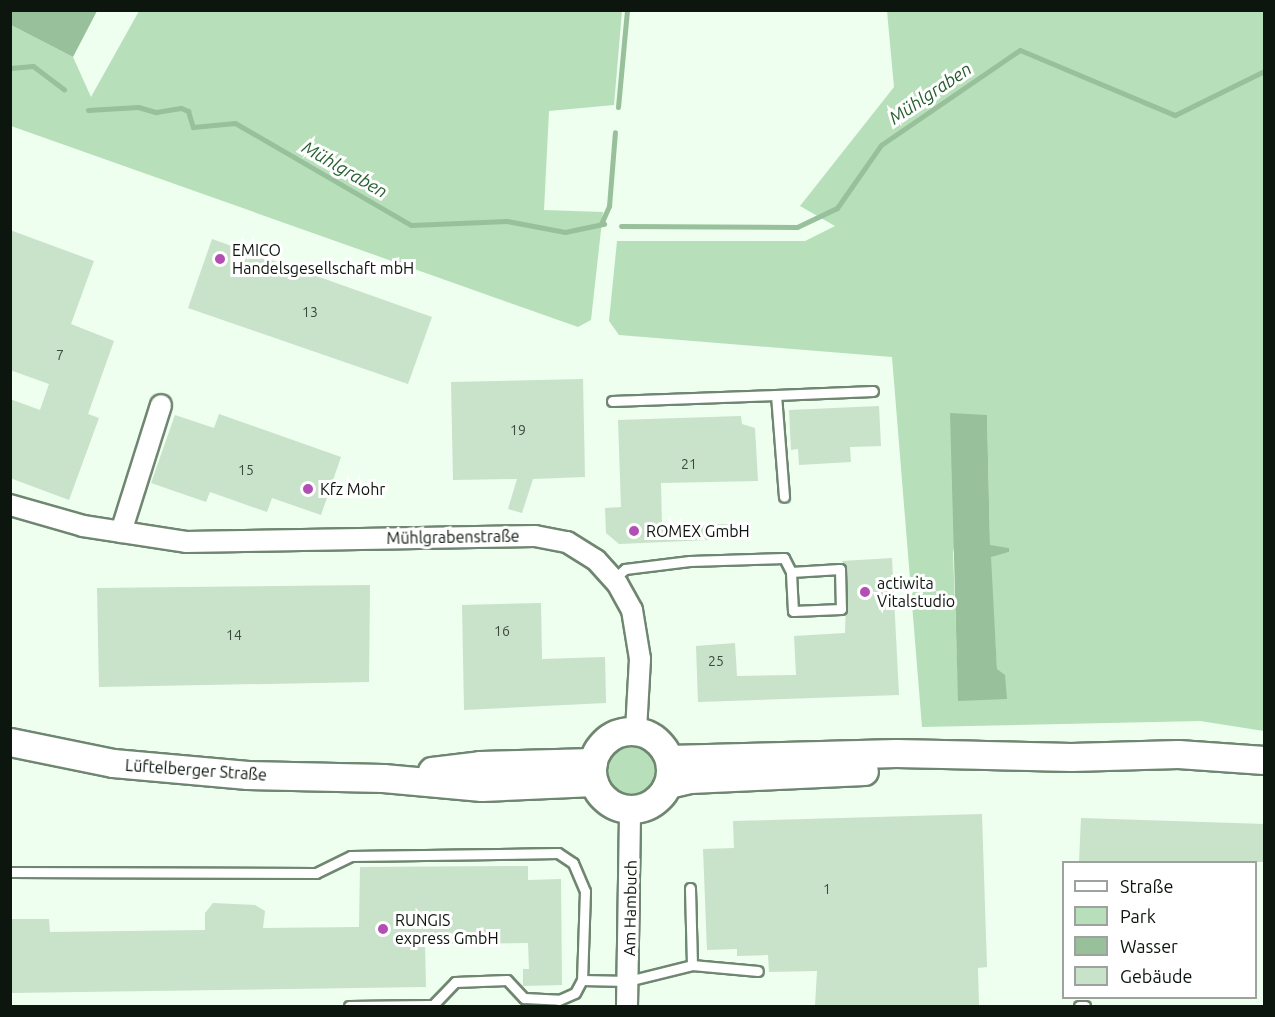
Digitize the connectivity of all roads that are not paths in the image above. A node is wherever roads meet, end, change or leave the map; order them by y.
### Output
1 (873, 391) dead end
2 (776, 395) junction
3 (612, 401) dead end
4 (160, 405) dead end
5 (784, 496) dead end
6 (10, 505) edge
7 (121, 532) junction
8 (791, 572) junction
9 (614, 579) junction
10 (636, 730) junction
11 (10, 742) edge
12 (1264, 760) edge
13 (669, 771) junction
14 (593, 772) junction
15 (630, 809) junction
16 (10, 872) edge
17 (690, 888) dead end
18 (692, 965) junction
19 (758, 971) dead end
20 (582, 980) junction
21 (628, 981) junction
22 (349, 1006) edge
23 (627, 1006) edge
24 (1079, 1006) edge
25 (1085, 1006) edge

1 - 2 lane
2 - 3 lane
2 - 5 lane
4 - 7 street
6 - 7 street, Mühlgrabenstraße
7 - 9 street, Mühlgrabenstraße
8 - 8 lane
8 - 9 lane
9 - 10 street, Mühlgrabenstraße
10 - 13 main road
10 - 14 main road
11 - 14 main road, Lüftelberger Straße
12 - 13 main road
13 - 15 main road
14 - 15 main road
15 - 21 street, Am Hambuch
16 - 20 lane
17 - 18 lane
18 - 19 lane
18 - 21 lane
20 - 21 lane
20 - 22 lane
21 - 23 street, Am Hambuch
24 - 25 lane

